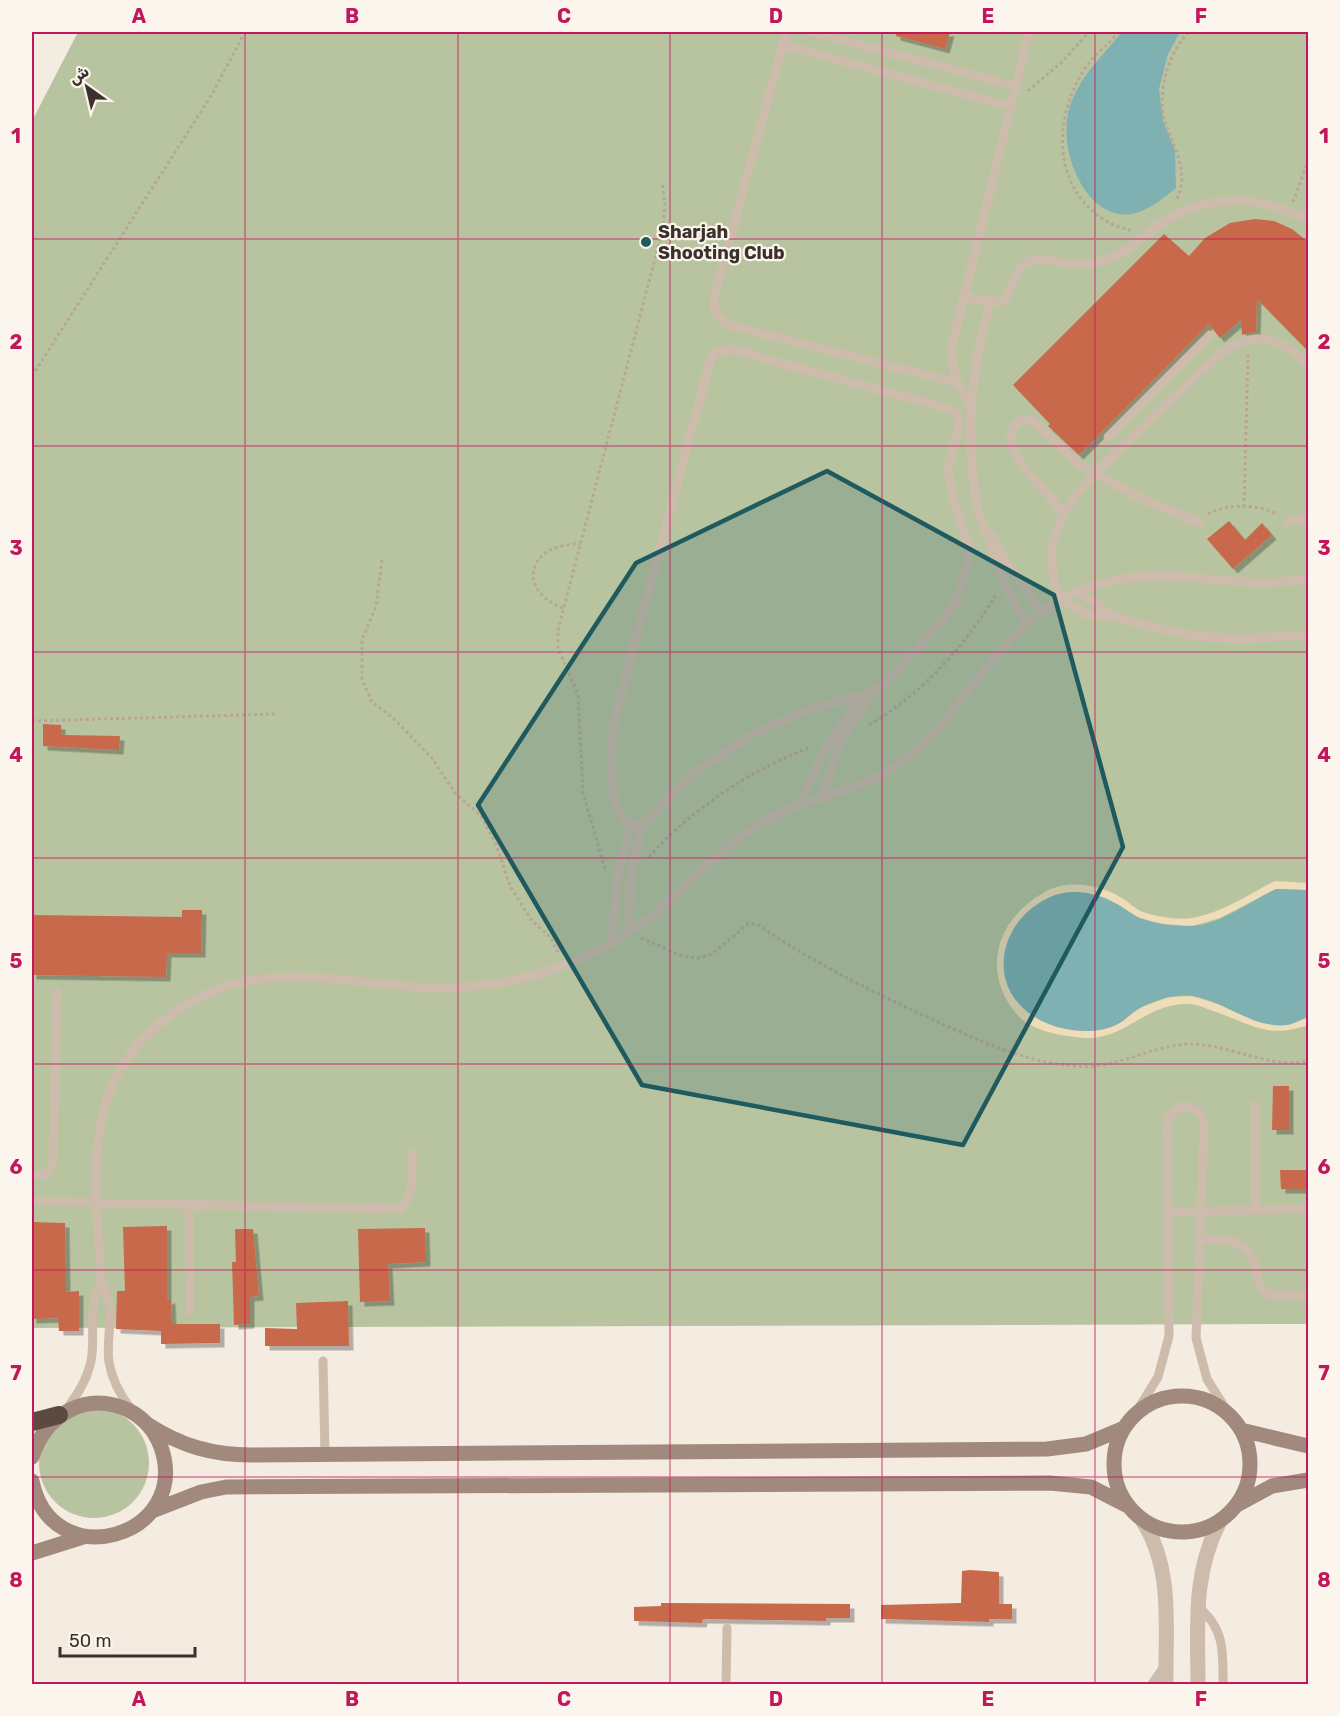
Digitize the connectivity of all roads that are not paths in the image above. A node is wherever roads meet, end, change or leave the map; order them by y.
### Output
1 (786, 32) edge
2 (812, 32) edge
3 (1029, 32) edge
4 (783, 45) junction
5 (1015, 86) junction
6 (1009, 106) junction
7 (1308, 217) edge
8 (963, 297) junction
9 (990, 303) junction
10 (1210, 335) dead end
11 (1308, 364) edge
12 (1171, 374) junction
13 (958, 383) junction
14 (1184, 387) junction
15 (971, 412) junction
16 (1108, 436) dead end
17 (1095, 473) junction
18 (1063, 514) junction
19 (980, 519) junction
20 (1308, 519) edge
21 (1288, 522) road end
22 (1200, 523) road end
23 (1308, 579) edge
24 (1079, 591) junction
25 (1062, 599) junction
26 (1042, 611) junction
27 (1113, 616) junction
28 (1027, 623) junction
29 (1308, 635) edge
30 (874, 690) junction
31 (862, 695) junction
32 (836, 740) junction
33 (822, 797) junction
34 (800, 804) junction
35 (642, 825) junction
36 (631, 826) junction
37 (629, 933) junction
38 (610, 944) junction
39 (57, 992) dead end
40 (1254, 1105) dead end
41 (413, 1153) dead end
42 (32, 1176) edge
43 (32, 1201) edge
44 (98, 1202) junction
45 (189, 1205) junction
46 (1308, 1209) edge
47 (1256, 1210) junction
48 (1201, 1211) junction
49 (1167, 1212) junction
50 (1200, 1239) junction
51 (101, 1284) junction
52 (1308, 1296) edge
53 (190, 1311) dead end
54 (323, 1361) dead end
55 (63, 1413) junction
56 (134, 1413) junction
57 (1135, 1414) junction
58 (1229, 1414) junction
59 (32, 1422) edge
60 (147, 1424) junction
61 (1122, 1430) junction
62 (1241, 1430) junction
63 (1308, 1446) edge
64 (325, 1455) junction
65 (32, 1457) edge
66 (1308, 1480) edge
67 (32, 1481) edge
68 (1128, 1506) junction
69 (1234, 1507) junction
70 (152, 1511) junction
71 (1142, 1520) junction
72 (1220, 1521) junction
73 (83, 1537) junction
74 (32, 1553) edge
75 (1198, 1607) junction
76 (727, 1628) dead end
77 (1166, 1663) junction
78 (726, 1684) edge
79 (1152, 1684) edge
80 (1166, 1684) edge
81 (1198, 1684) edge
82 (1223, 1684) edge

1 - 4 lane
2 - 5 lane
3 - 5 lane
4 - 6 lane
4 - 13 lane
5 - 6 lane
6 - 8 lane
7 - 9 lane
8 - 9 lane
8 - 13 lane
9 - 15 lane
10 - 12 lane
11 - 14 lane
12 - 14 lane
12 - 16 lane
13 - 15 lane
14 - 17 lane
15 - 19 lane
17 - 18 lane
17 - 18 lane
17 - 22 lane
18 - 25 lane
19 - 26 lane
19 - 28 lane
20 - 21 lane
23 - 24 lane
24 - 25 lane
24 - 27 lane
25 - 26 lane
25 - 27 lane
26 - 28 lane
27 - 29 lane
28 - 33 lane
30 - 31 lane
30 - 32 lane
30 - 36 lane
31 - 32 lane
31 - 35 lane
32 - 33 lane
32 - 34 lane
33 - 34 lane
34 - 37 lane
35 - 36 lane
35 - 37 lane
36 - 38 lane
37 - 38 lane
38 - 44 lane
39 - 42 lane
40 - 47 lane
41 - 45 lane
43 - 44 lane
44 - 45 lane
44 - 51 lane
45 - 53 lane
46 - 47 lane
47 - 48 lane
48 - 49 lane
48 - 49 lane
48 - 50 lane
49 - 57 lane
50 - 52 lane
50 - 58 lane
51 - 55 lane
51 - 56 lane
54 - 64 lane
55 - 56 street
55 - 59 highway
55 - 65 street
56 - 60 street
57 - 58 street
57 - 61 street
58 - 62 street
60 - 64 street
60 - 70 street
61 - 64 street
61 - 68 street
62 - 63 street
62 - 69 street
66 - 69 street
67 - 73 street
68 - 70 street
68 - 71 street
69 - 72 street
70 - 73 street
71 - 72 street
71 - 77 street
72 - 75 street
73 - 74 street
75 - 81 street
75 - 82 lane
76 - 78 lane
77 - 79 lane
77 - 80 street

